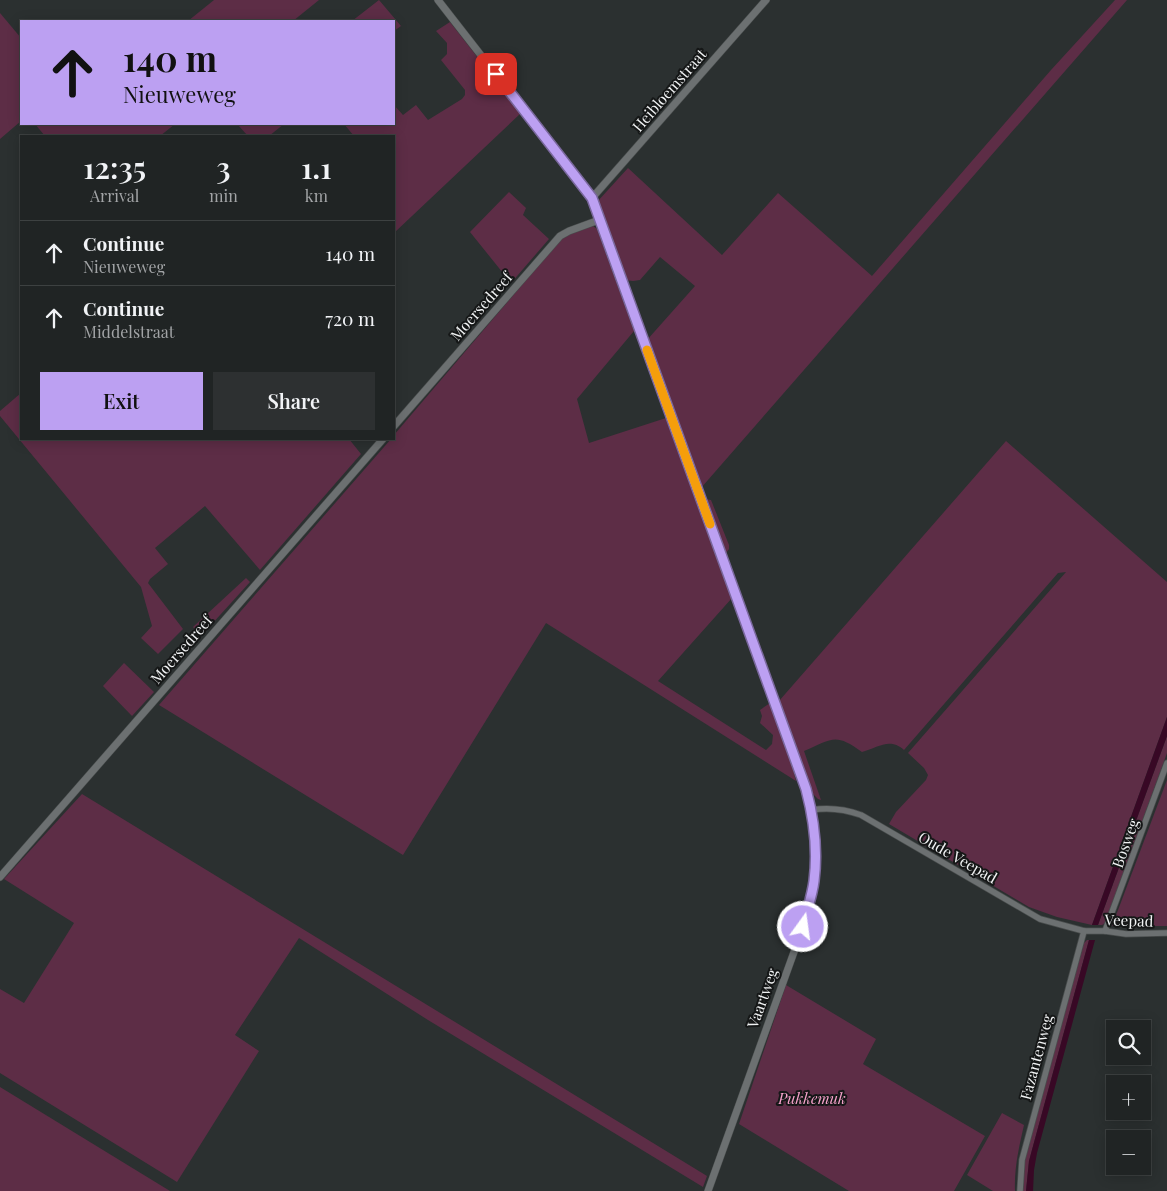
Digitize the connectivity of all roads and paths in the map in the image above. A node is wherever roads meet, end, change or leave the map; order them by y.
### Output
1 (438, 0) edge
2 (766, 0) edge
3 (592, 198) junction
4 (599, 220) junction
5 (395, 425) edge
6 (382, 440) edge
7 (1167, 763) edge
8 (812, 810) junction
9 (0, 877) edge
10 (1084, 931) junction
11 (1106, 931) junction
12 (1091, 932) joint
13 (1167, 933) edge
14 (708, 1191) edge
15 (1020, 1191) edge

1 - 3 street
2 - 3 street, Heibloemstraat
3 - 4 street, Vaartweg
4 - 5 street, Moersedreef
4 - 8 street, Vaartweg
6 - 9 street, Moersedreef
7 - 11 street, Bosweg
8 - 10 street, Oude Veepad
8 - 14 street, Vaartweg
10 - 12 street, Oude Veepad
10 - 15 street, Fazantenweg
11 - 12 street, Veepad
11 - 13 street, Veepad

